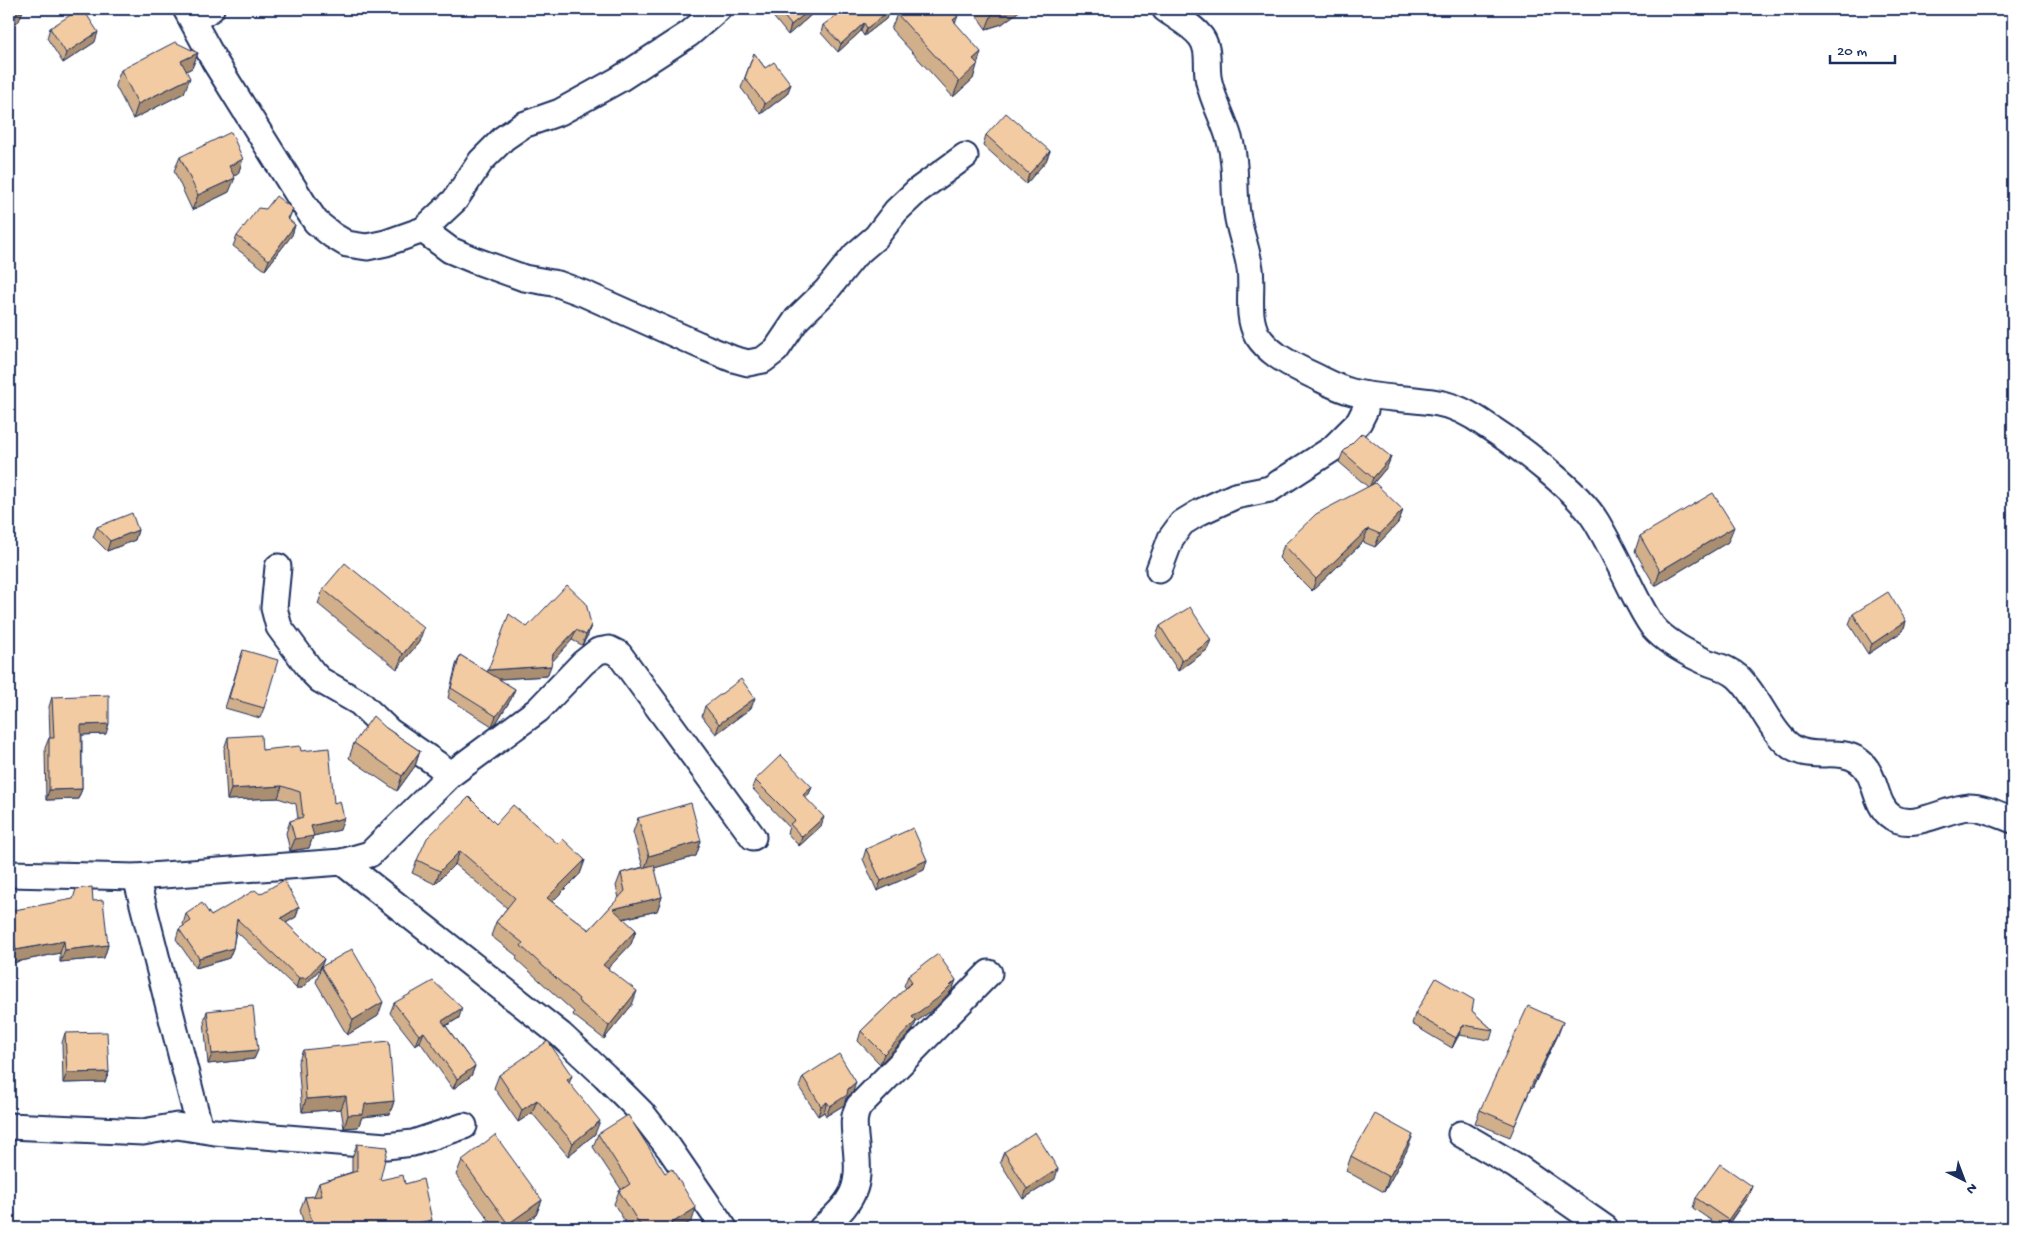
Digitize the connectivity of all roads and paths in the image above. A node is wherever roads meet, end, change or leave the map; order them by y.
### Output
1 (718, 9) edge
2 (1165, 9) edge
3 (197, 12) edge
4 (965, 156) dead end
5 (423, 230) junction
6 (1367, 396) junction
7 (278, 567) dead end
8 (1159, 570) dead end
9 (450, 774) junction
10 (2013, 820) edge
11 (753, 837) dead end
12 (342, 862) junction
13 (9, 874) edge
14 (136, 877) junction
15 (989, 973) dead end
16 (9, 1126) edge
17 (464, 1126) dead end
18 (200, 1129) junction
19 (1461, 1134) dead end
20 (724, 1228) edge
21 (822, 1228) edge
22 (1605, 1228) edge

1 - 5 street
2 - 6 street
3 - 5 street
4 - 5 street
6 - 8 street
6 - 10 street
7 - 9 street
9 - 11 street
9 - 12 street
12 - 14 street
12 - 20 street
13 - 14 street
14 - 18 street
15 - 21 street
16 - 18 street
17 - 18 street
19 - 22 street

